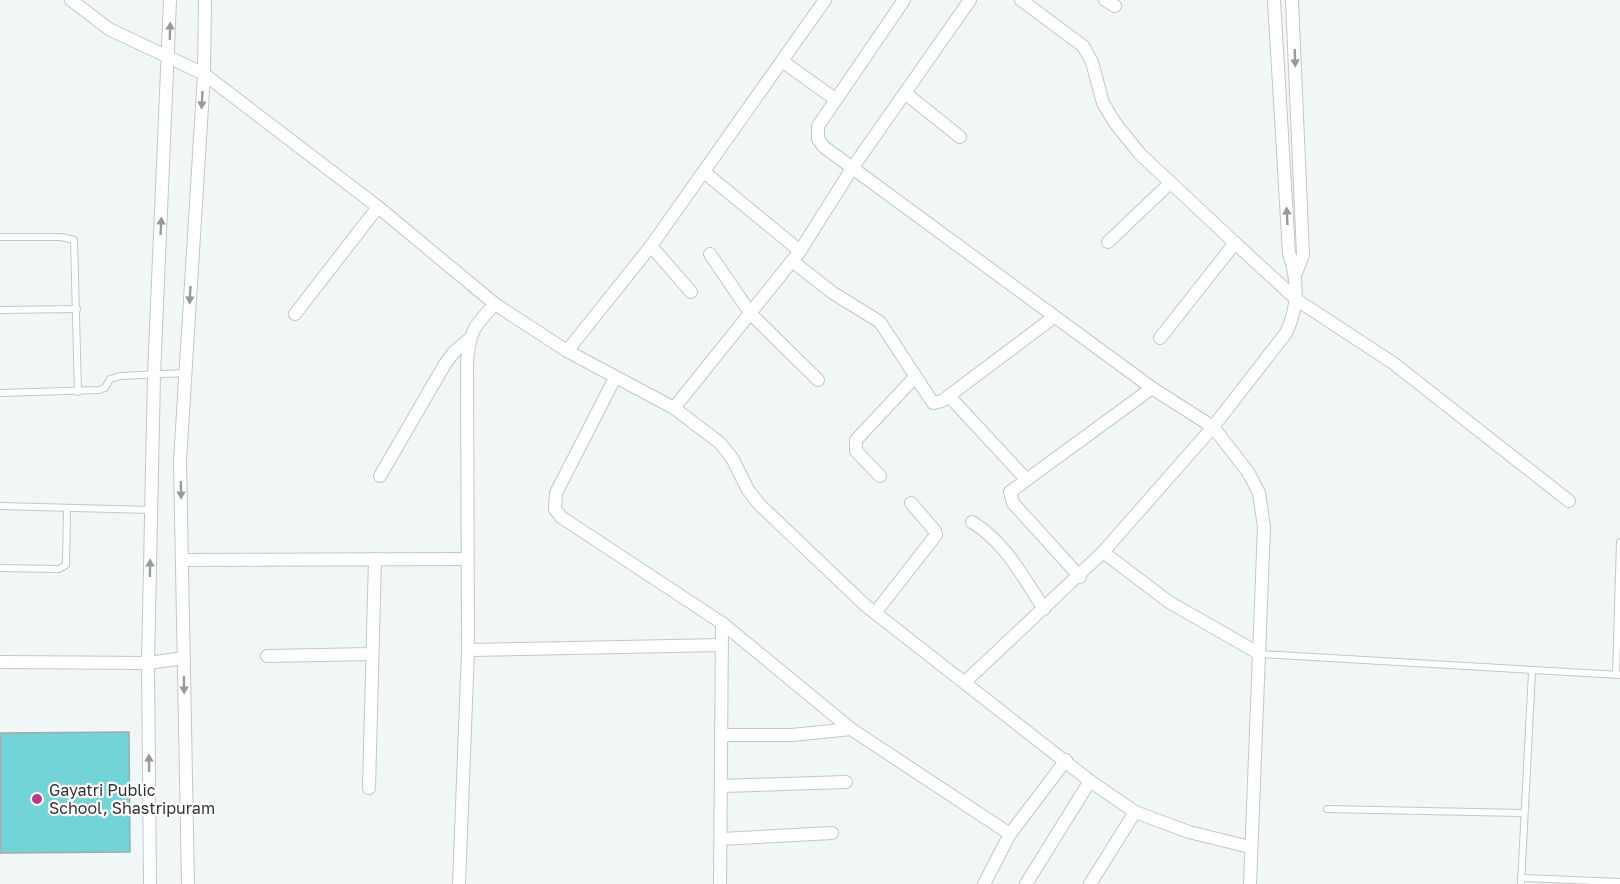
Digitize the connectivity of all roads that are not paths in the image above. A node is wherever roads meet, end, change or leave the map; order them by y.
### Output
1 (71, 0) edge
2 (170, 0) edge
3 (205, 0) edge
4 (825, 0) edge
5 (904, 0) edge
6 (970, 0) edge
7 (1021, 0) edge
8 (1274, 0) edge
9 (1292, 0) edge
10 (169, 55) junction
11 (782, 61) junction
12 (204, 74) junction
13 (905, 93) junction
14 (835, 99) junction
15 (960, 137) dead end
16 (853, 167) junction
17 (704, 172) junction
18 (1170, 183) junction
19 (378, 207) junction
20 (0, 237) edge
21 (1108, 242) dead end
22 (1235, 243) junction
23 (651, 246) junction
24 (710, 254) dead end
25 (796, 256) junction
26 (1296, 273) junction
27 (691, 292) dead end
28 (1297, 300) junction
29 (495, 304) junction
30 (77, 309) junction
31 (0, 310) edge
32 (295, 314) dead end
33 (751, 314) junction
34 (1054, 317) junction
35 (1160, 338) dead end
36 (468, 340) junction
37 (567, 351) junction
38 (185, 373) junction
39 (154, 375) junction
40 (915, 377) junction
41 (615, 378) junction
42 (818, 381) dead end
43 (1152, 388) junction
44 (78, 392) junction
45 (0, 393) edge
46 (949, 396) junction
47 (674, 408) junction
48 (1213, 427) junction
49 (380, 476) dead end
50 (880, 476) dead end
51 (1026, 479) junction
52 (1569, 501) dead end
53 (911, 503) dead end
54 (0, 506) edge
55 (67, 507) junction
56 (151, 510) junction
57 (972, 522) dead end
58 (1620, 542) edge
59 (1103, 552) junction
60 (375, 559) junction
61 (467, 559) junction
62 (182, 560) junction
63 (0, 568) edge
64 (1080, 577) junction
65 (1044, 609) junction
66 (875, 613) junction
67 (722, 623) junction
68 (722, 645) junction
69 (468, 650) junction
70 (372, 654) junction
71 (1260, 654) junction
72 (267, 656) dead end
73 (184, 658) junction
74 (0, 662) edge
75 (148, 663) junction
76 (1532, 672) junction
77 (1618, 675) edge
78 (965, 682) junction
79 (851, 729) junction
80 (721, 735) junction
81 (1066, 760) junction
82 (1090, 781) junction
83 (846, 782) dead end
84 (721, 786) junction
85 (369, 788) dead end
86 (1327, 809) dead end
87 (1135, 812) junction
88 (1522, 813) junction
89 (832, 833) dead end
90 (1010, 834) junction
91 (721, 839) junction
92 (1250, 847) junction
93 (1521, 881) edge
94 (1620, 882) edge
95 (150, 884) edge
96 (188, 884) edge
97 (459, 884) edge
98 (720, 884) edge
99 (984, 884) edge
100 (1026, 884) edge
101 (1090, 884) edge
102 (1250, 884) edge

1 - 10 street
10 -> 2 street
3 - 12 street
4 - 11 street
5 - 14 street
6 - 13 street
7 - 18 street
26 -> 8 street
9 -> 26 street
10 - 12 street
39 -> 10 street
11 - 14 street
11 - 17 street
12 - 19 street
12 -> 38 street
13 - 15 street
13 - 16 street
14 - 16 street
16 - 25 street
16 - 34 street
17 - 23 street
17 - 25 street
18 - 21 street
18 - 22 street
19 - 29 street
19 - 32 street
20 - 30 lane
22 - 28 street
22 - 35 street
23 - 27 street
23 - 37 street
24 - 33 street
25 - 33 street
25 - 40 street
26 - 28 street
28 - 48 street
28 - 52 street
29 - 36 street
29 - 37 street
30 - 31 lane
30 - 44 lane
33 - 42 street
33 - 47 street
34 - 43 street
34 - 46 street
36 - 49 street
36 - 61 street
37 - 41 street
38 - 39 lane
38 -> 62 street
39 - 44 lane
39 - 56 street
40 - 46 street
40 - 50 street
41 - 47 street
41 - 67 street
43 - 48 street
43 - 51 street
44 - 45 lane
46 - 51 street
47 - 66 street
48 - 59 street
48 - 71 street
51 - 64 street
53 - 66 street
54 - 55 lane
55 - 56 lane
55 - 63 lane
75 -> 56 street
57 - 65 street
58 - 77 lane
59 - 64 street
59 - 71 street
60 - 61 street
60 - 62 street
60 - 70 street
61 - 69 street
62 - 73 street
64 - 65 street
65 - 78 street
66 - 78 street
67 - 68 street
67 - 79 street
68 - 69 street
68 - 80 street
69 - 97 street
70 - 72 street
70 - 85 street
71 - 76 lane
71 - 92 street
73 - 75 street
73 -> 96 street
74 - 75 street
95 -> 75 street
76 - 77 lane
76 - 88 lane
78 - 81 street
79 - 80 street
79 - 90 street
80 - 84 street
81 - 82 street
81 - 90 street
82 - 87 street
82 - 100 street
83 - 84 street
84 - 91 street
86 - 88 lane
87 - 92 street
87 - 101 street
88 - 93 lane
89 - 91 street
90 - 99 street
91 - 98 street
92 - 102 street
93 - 94 lane

